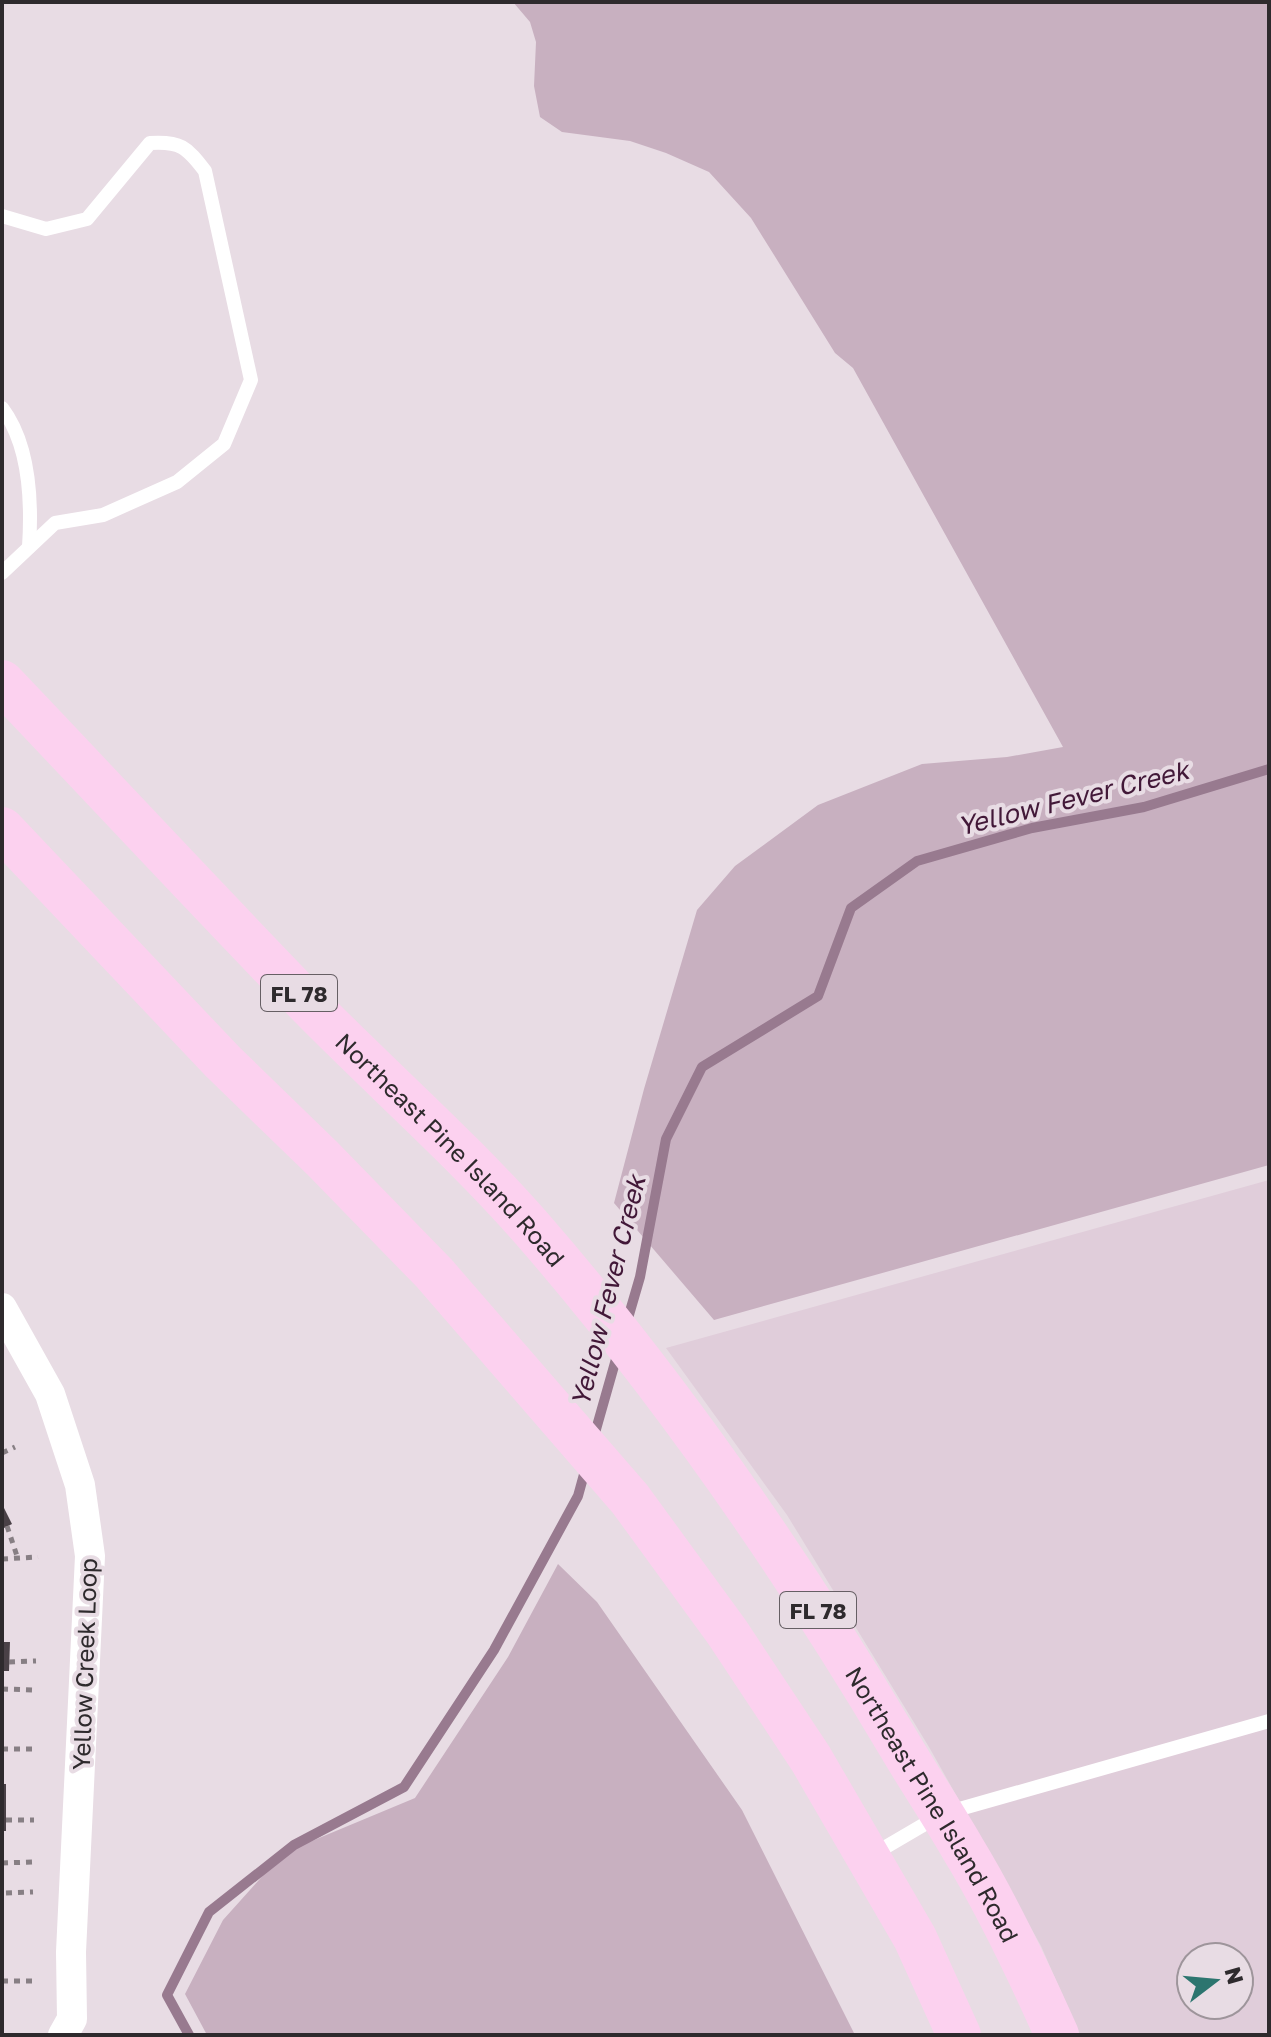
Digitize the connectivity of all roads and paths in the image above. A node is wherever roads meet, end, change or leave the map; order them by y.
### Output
1 (2, 216) edge
2 (2, 408) edge
3 (29, 547) junction
4 (2, 573) edge
5 (2, 682) edge
6 (2, 829) edge
7 (2, 1308) edge
8 (15, 1447) dead end
9 (2, 1453) edge
10 (7, 1526) dead end
11 (17, 1556) junction
12 (38, 1557) dead end
13 (2, 1559) edge
14 (36, 1661) dead end
15 (9, 1662) dead end
16 (2, 1689) edge
17 (36, 1690) dead end
18 (1269, 1721) edge
19 (2, 1749) edge
20 (35, 1749) dead end
21 (942, 1814) junction
22 (6, 1820) dead end
23 (34, 1820) dead end
24 (868, 1857) junction
25 (33, 1862) dead end
26 (2, 1863) edge
27 (33, 1892) dead end
28 (6, 1893) dead end
29 (2, 1981) edge
30 (32, 1981) dead end
31 (63, 2035) edge
32 (959, 2035) edge
33 (1057, 2035) edge

1 - 3 lane
2 - 3 lane
3 - 4 lane
5 - 21 main road, Northeast Pine Island Road / FL 78
6 - 24 main road
7 - 31 street, Yellow Creek Loop
8 - 9 path
10 - 11 path
11 - 12 path
11 - 13 path
14 - 15 path
16 - 17 path
18 - 21 lane
19 - 20 path
21 - 24 lane
21 - 33 main road, Northeast Pine Island Road / FL 78
22 - 23 path
24 - 32 main road
25 - 26 path
27 - 28 path
29 - 30 path

